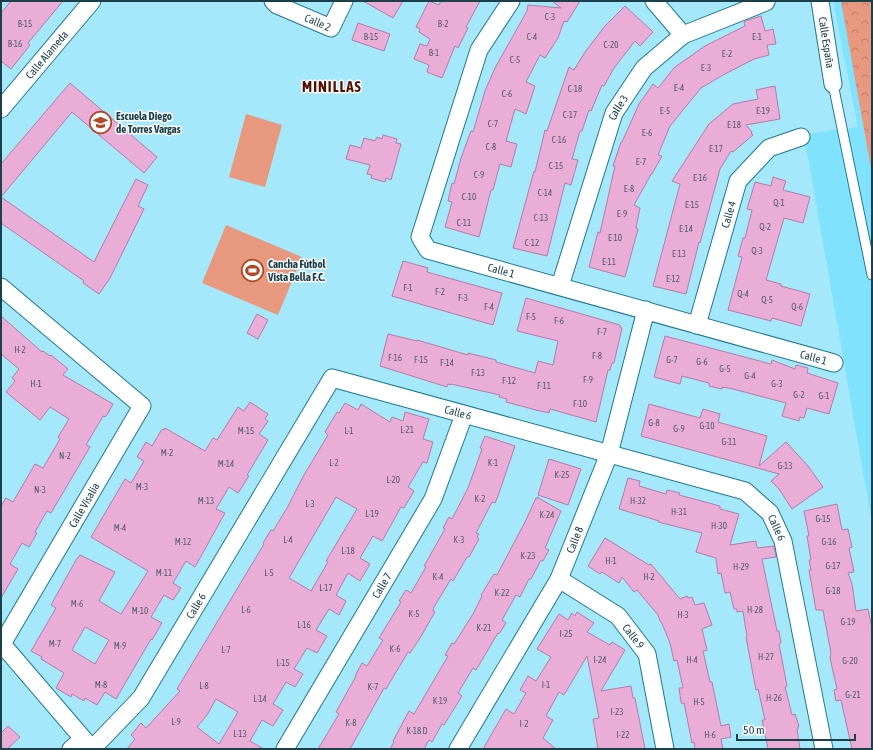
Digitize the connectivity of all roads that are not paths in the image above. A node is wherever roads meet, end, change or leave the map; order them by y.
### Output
1 (92, 1) edge
2 (344, 1) edge
3 (511, 1) edge
4 (654, 1) edge
5 (820, 1) edge
6 (766, 2) dead end
7 (275, 3) edge
8 (683, 35) junction
9 (833, 84) joint
10 (1, 108) edge
11 (800, 137) dead end
12 (872, 275) edge
13 (560, 286) junction
14 (1, 287) edge
15 (646, 310) junction
16 (697, 325) junction
17 (834, 363) dead end
18 (464, 415) junction
19 (609, 454) junction
20 (559, 579) junction
21 (71, 749) edge
22 (92, 749) edge
23 (285, 749) edge
24 (458, 749) edge
25 (665, 749) edge
26 (824, 749) edge

1 - 10 street, Calle Alameda
2 - 7 street, Calle 2
3 - 13 street, Calle 1
4 - 8 street
5 - 9 street, Calle España
6 - 8 street, Calle 3
8 - 13 street, Calle 3
9 - 12 lane
11 - 16 street, Calle 4
13 - 15 street, Calle 1
14 - 22 street, Calle Visalia
15 - 16 street, Calle 1
15 - 19 street, Calle 8
16 - 17 street, Calle 1
18 - 19 street, Calle 6
18 - 22 street, Calle 6
18 - 23 street, Calle 7
19 - 20 street, Calle 8
19 - 26 street, Calle 6
20 - 24 street, Calle 8
20 - 25 street, Calle 9
21 - 22 street

